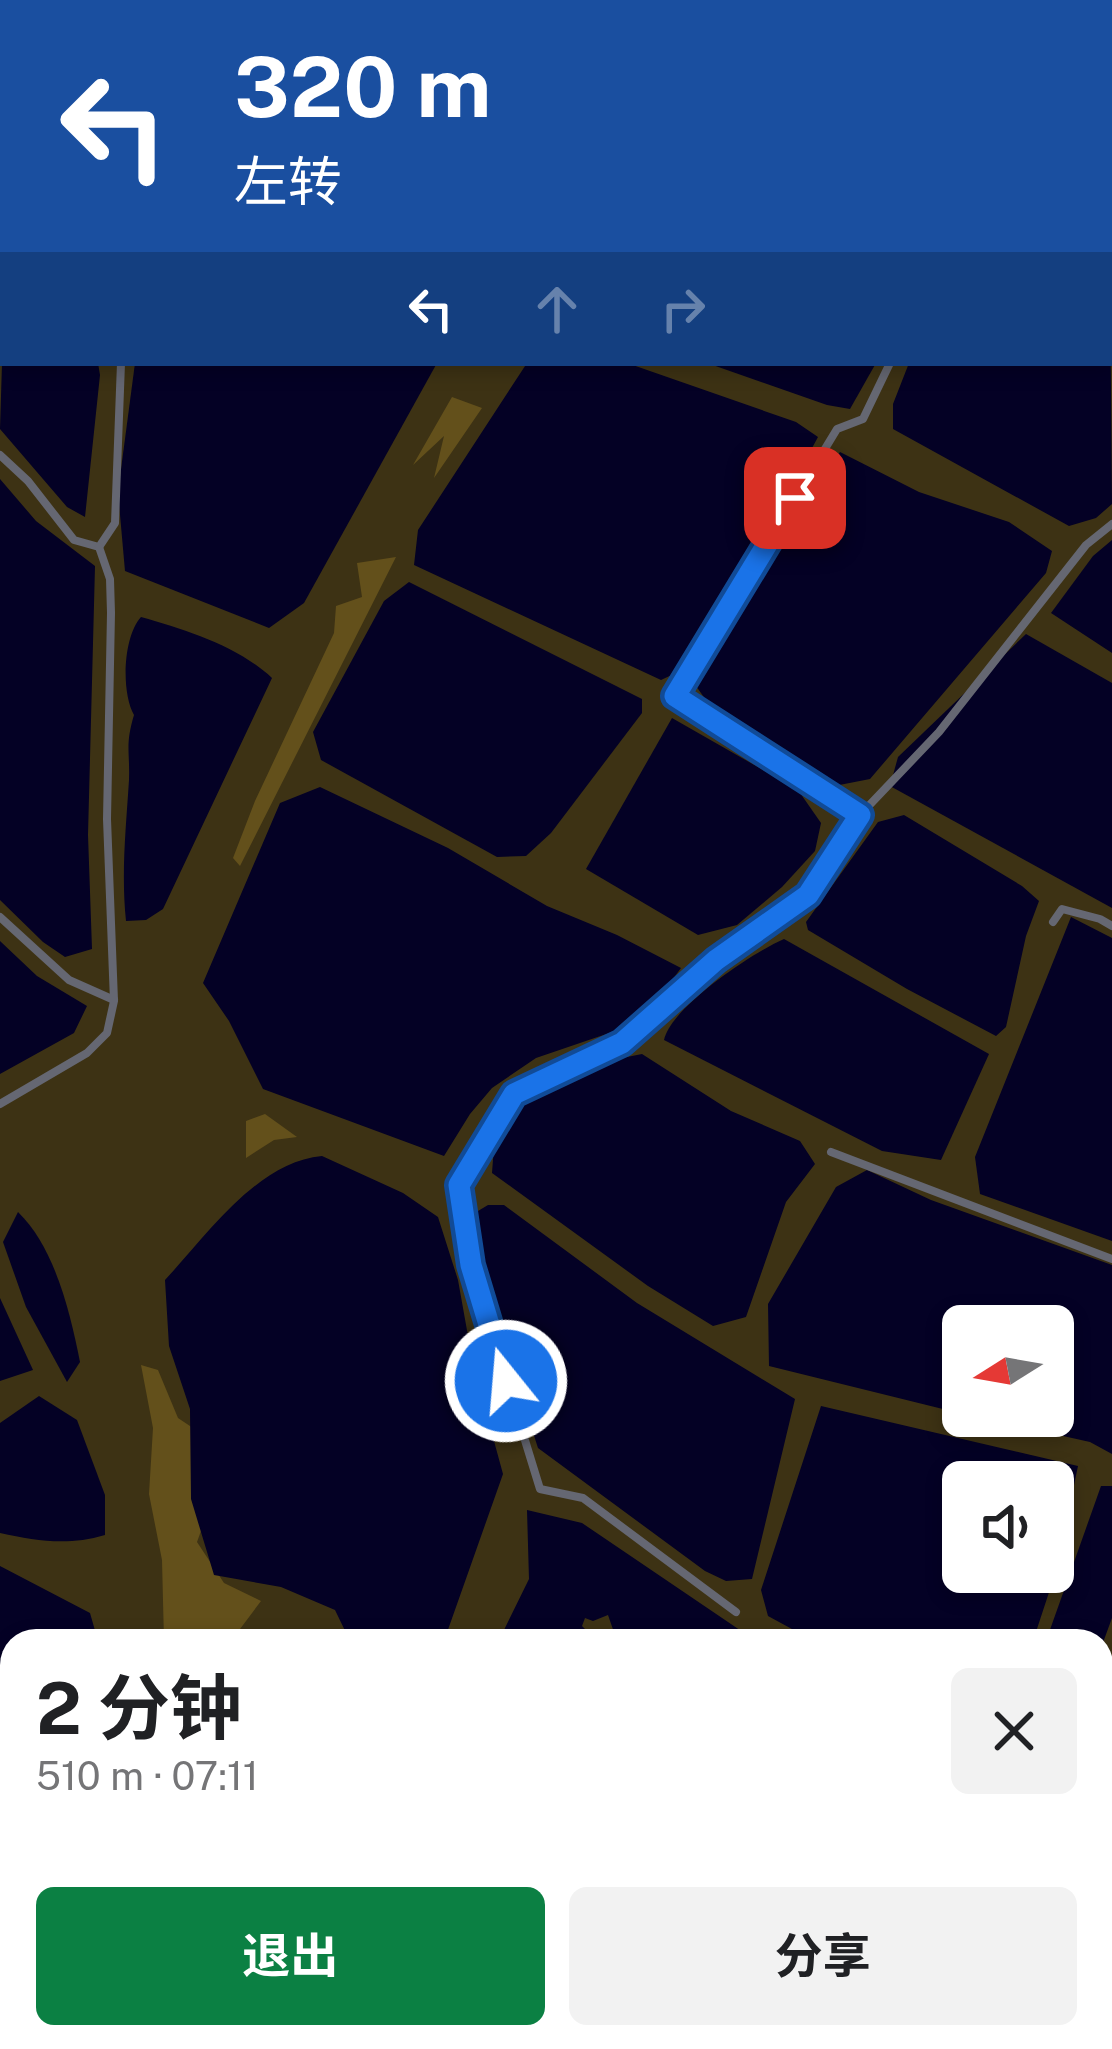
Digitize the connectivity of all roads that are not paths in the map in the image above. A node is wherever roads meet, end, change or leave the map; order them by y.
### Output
1 (121, 366) edge
2 (889, 366) edge
3 (0, 455) edge
4 (1112, 524) edge
5 (99, 547) junction
6 (860, 815) junction
7 (0, 917) edge
8 (1053, 922) dead end
9 (1112, 926) edge
10 (114, 1000) junction
11 (0, 1104) edge
12 (831, 1152) dead end
13 (1112, 1259) edge
14 (736, 1612) dead end

1 - 5 lane
2 - 6 lane
3 - 5 lane
4 - 6 lane
5 - 10 lane
6 - 14 lane
7 - 10 lane
8 - 9 lane
10 - 11 lane
12 - 13 lane

